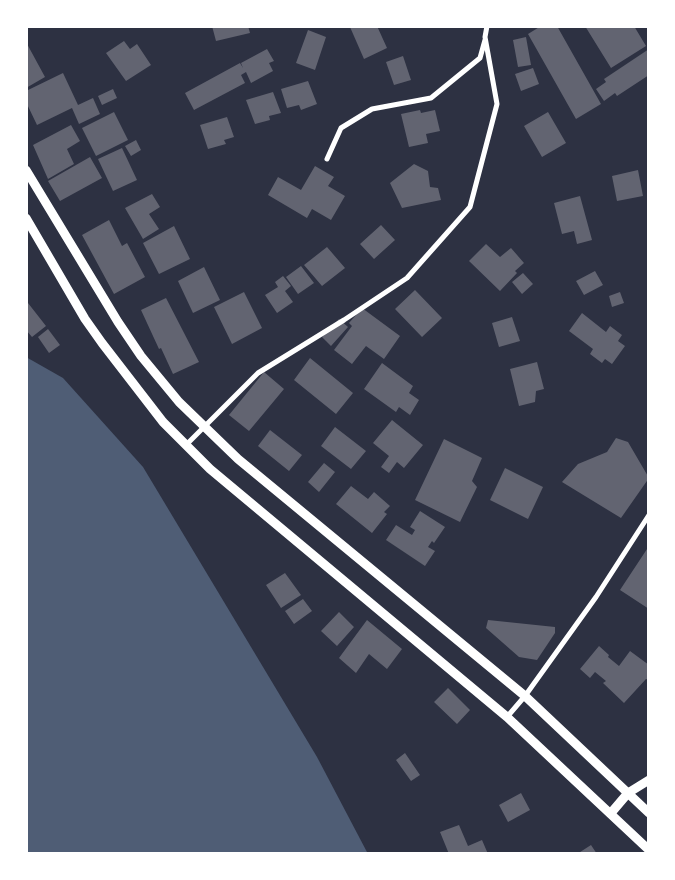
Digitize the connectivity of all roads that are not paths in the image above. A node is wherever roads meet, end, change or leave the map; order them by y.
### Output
1 (487, 26) edge
2 (485, 37) junction
3 (327, 159) dead end
4 (26, 170) edge
5 (26, 218) edge
6 (203, 427) junction
7 (186, 445) junction
8 (649, 515) edge
9 (525, 696) junction
10 (506, 717) junction
11 (649, 780) edge
12 (628, 793) junction
13 (611, 813) junction
14 (649, 813) edge
15 (649, 850) edge

1 - 2 street
2 - 3 street
2 - 6 street
4 - 6 main road
5 - 7 main road
6 - 7 street
6 - 9 main road
7 - 10 main road
8 - 9 street
9 - 10 street
9 - 12 main road
10 - 13 main road
11 - 12 main road
12 - 13 main road
12 - 14 main road
13 - 15 main road

